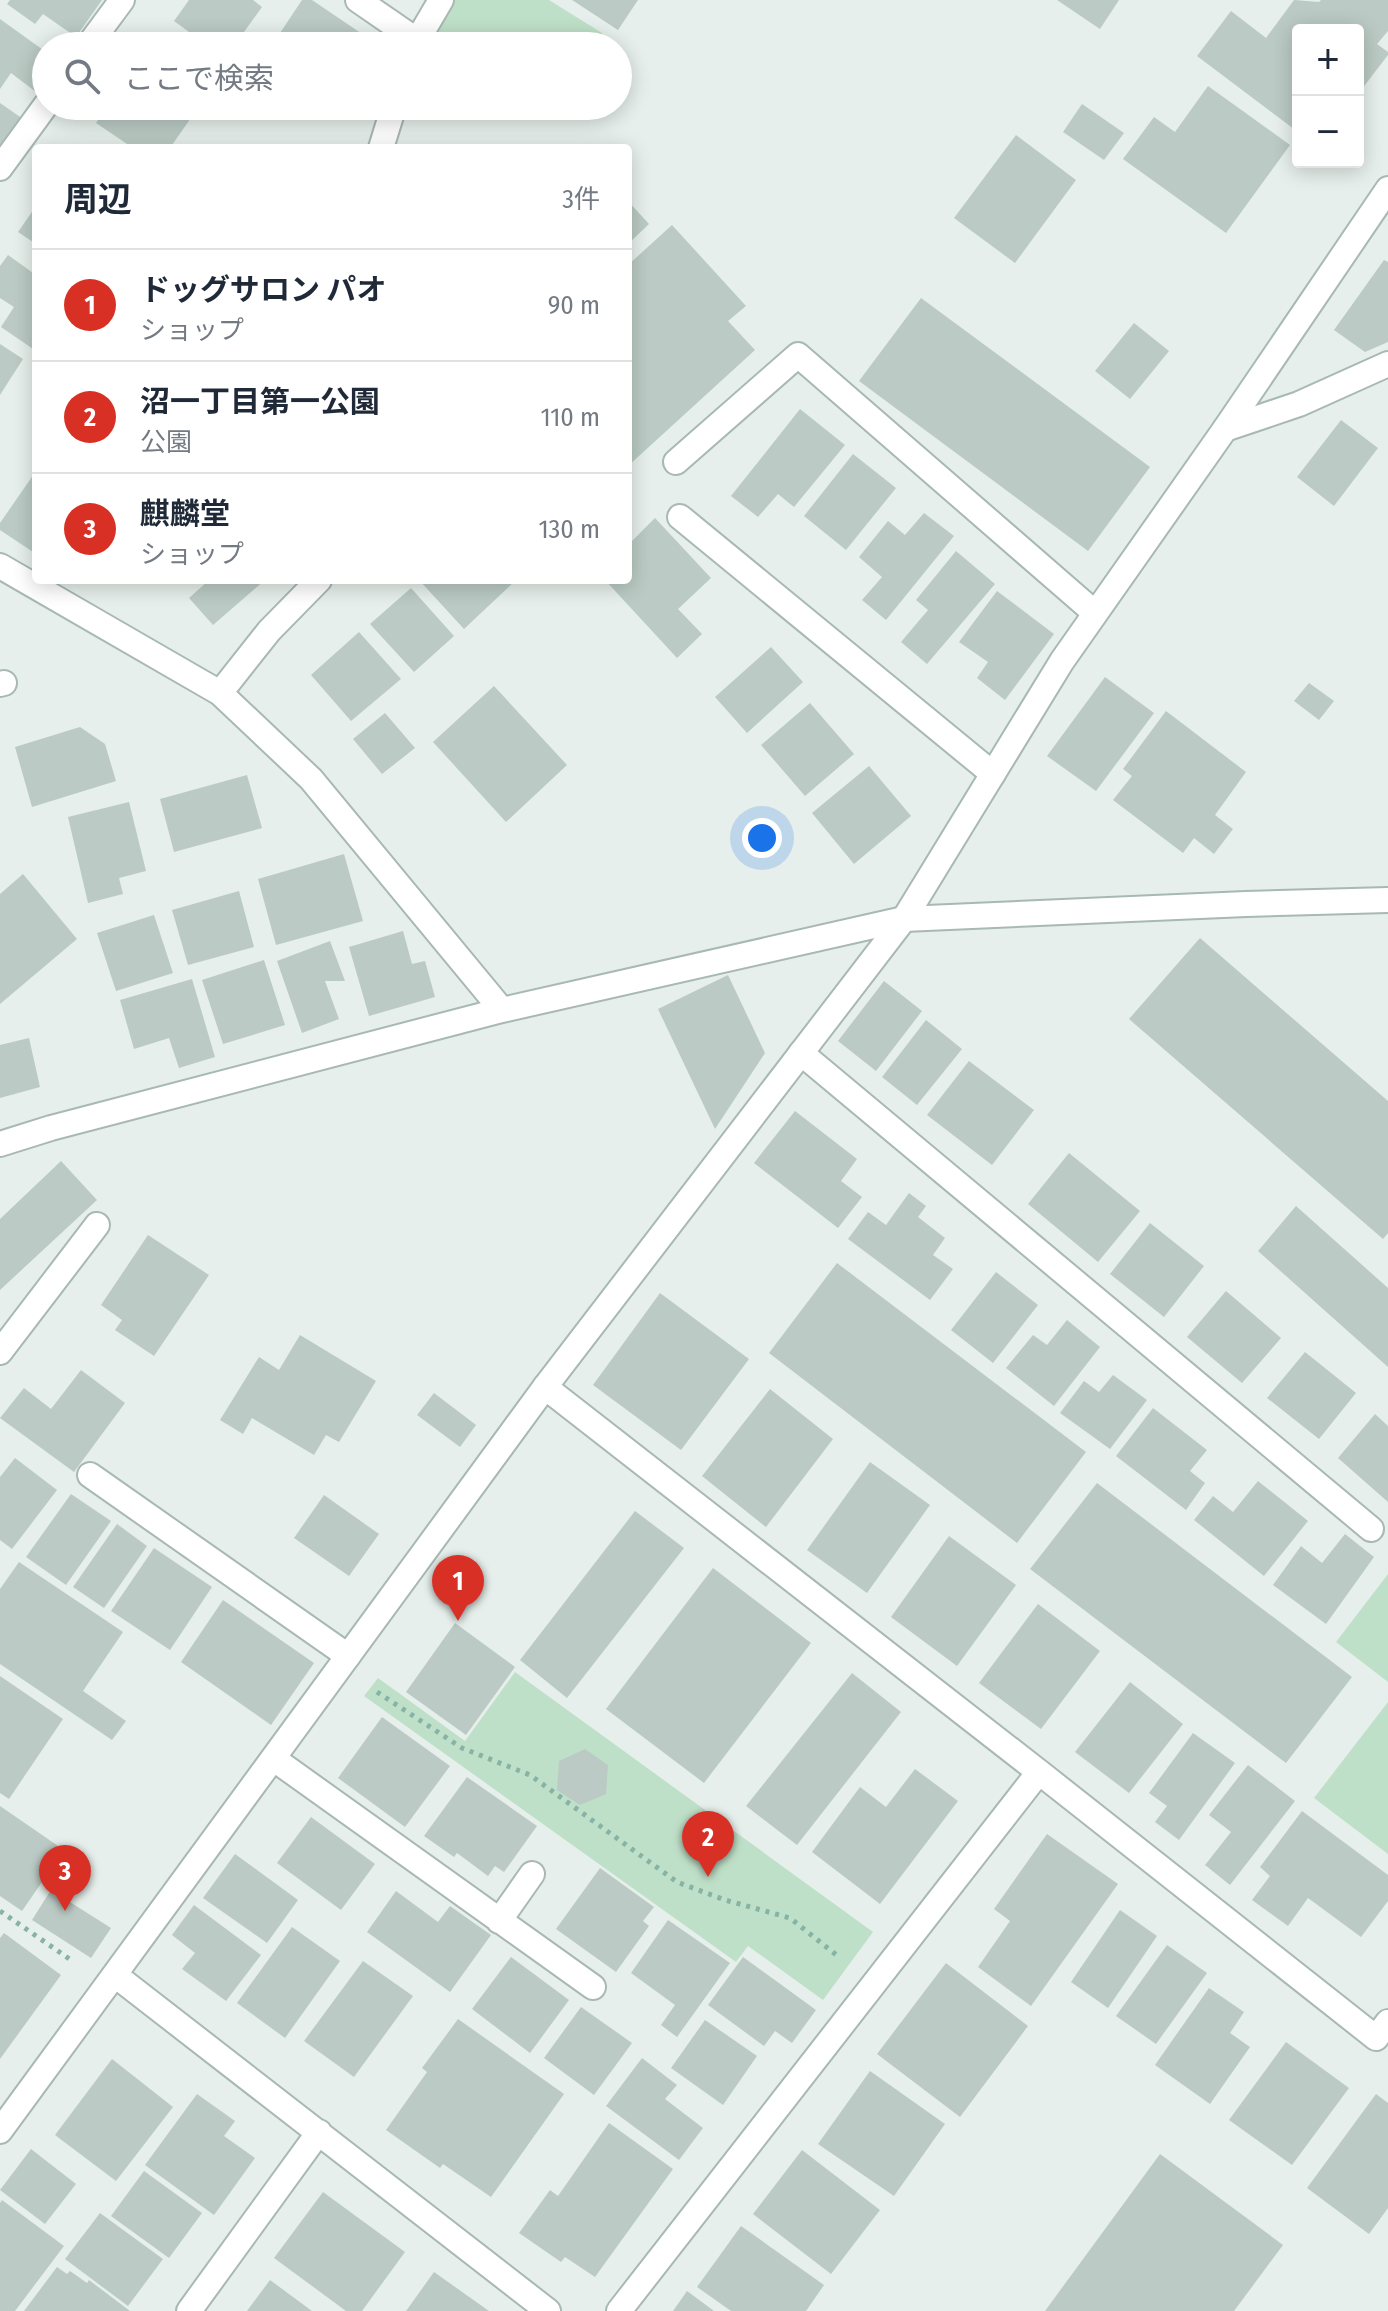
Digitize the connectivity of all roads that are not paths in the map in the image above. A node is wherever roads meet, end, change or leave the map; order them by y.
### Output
1 (122, 0) edge
2 (358, 0) edge
3 (441, 0) edge
4 (98, 32) edge
5 (400, 32) edge
6 (422, 32) edge
7 (35, 120) edge
8 (390, 120) edge
9 (382, 144) edge
10 (0, 168) edge
11 (1388, 189) edge
12 (1388, 364) edge
13 (1225, 429) junction
14 (676, 462) dead end
15 (680, 517) dead end
16 (0, 566) edge
17 (315, 584) edge
18 (1095, 613) junction
19 (220, 693) junction
20 (993, 774) junction
21 (1388, 900) edge
22 (904, 919) junction
23 (502, 1010) junction
24 (801, 1053) junction
25 (0, 1144) edge
26 (97, 1225) dead end
27 (0, 1352) edge
28 (545, 1387) junction
29 (90, 1475) dead end
30 (1371, 1529) dead end
31 (344, 1662) junction
32 (274, 1759) junction
33 (1039, 1772) junction
34 (532, 1874) dead end
35 (499, 1921) junction
36 (112, 1980) junction
37 (593, 1987) dead end
38 (1388, 2022) edge
39 (0, 2131) edge
40 (319, 2132) junction
41 (189, 2311) edge
42 (548, 2311) edge
43 (619, 2311) edge

1 - 4 street
2 - 5 street
3 - 6 street
7 - 10 street
8 - 9 street
11 - 13 street
12 - 13 street
13 - 18 street
14 - 18 street
15 - 20 street
16 - 19 street
17 - 19 street
18 - 20 street
19 - 23 street
20 - 22 street
21 - 22 street
22 - 23 street
22 - 24 street
23 - 25 street
24 - 28 street
24 - 30 street
26 - 27 street
28 - 31 street
28 - 33 street
29 - 31 street
31 - 32 street
32 - 35 street
32 - 36 street
33 - 38 street
33 - 43 street
34 - 35 street
35 - 37 street
36 - 39 street
36 - 40 street
40 - 41 street
40 - 42 street

